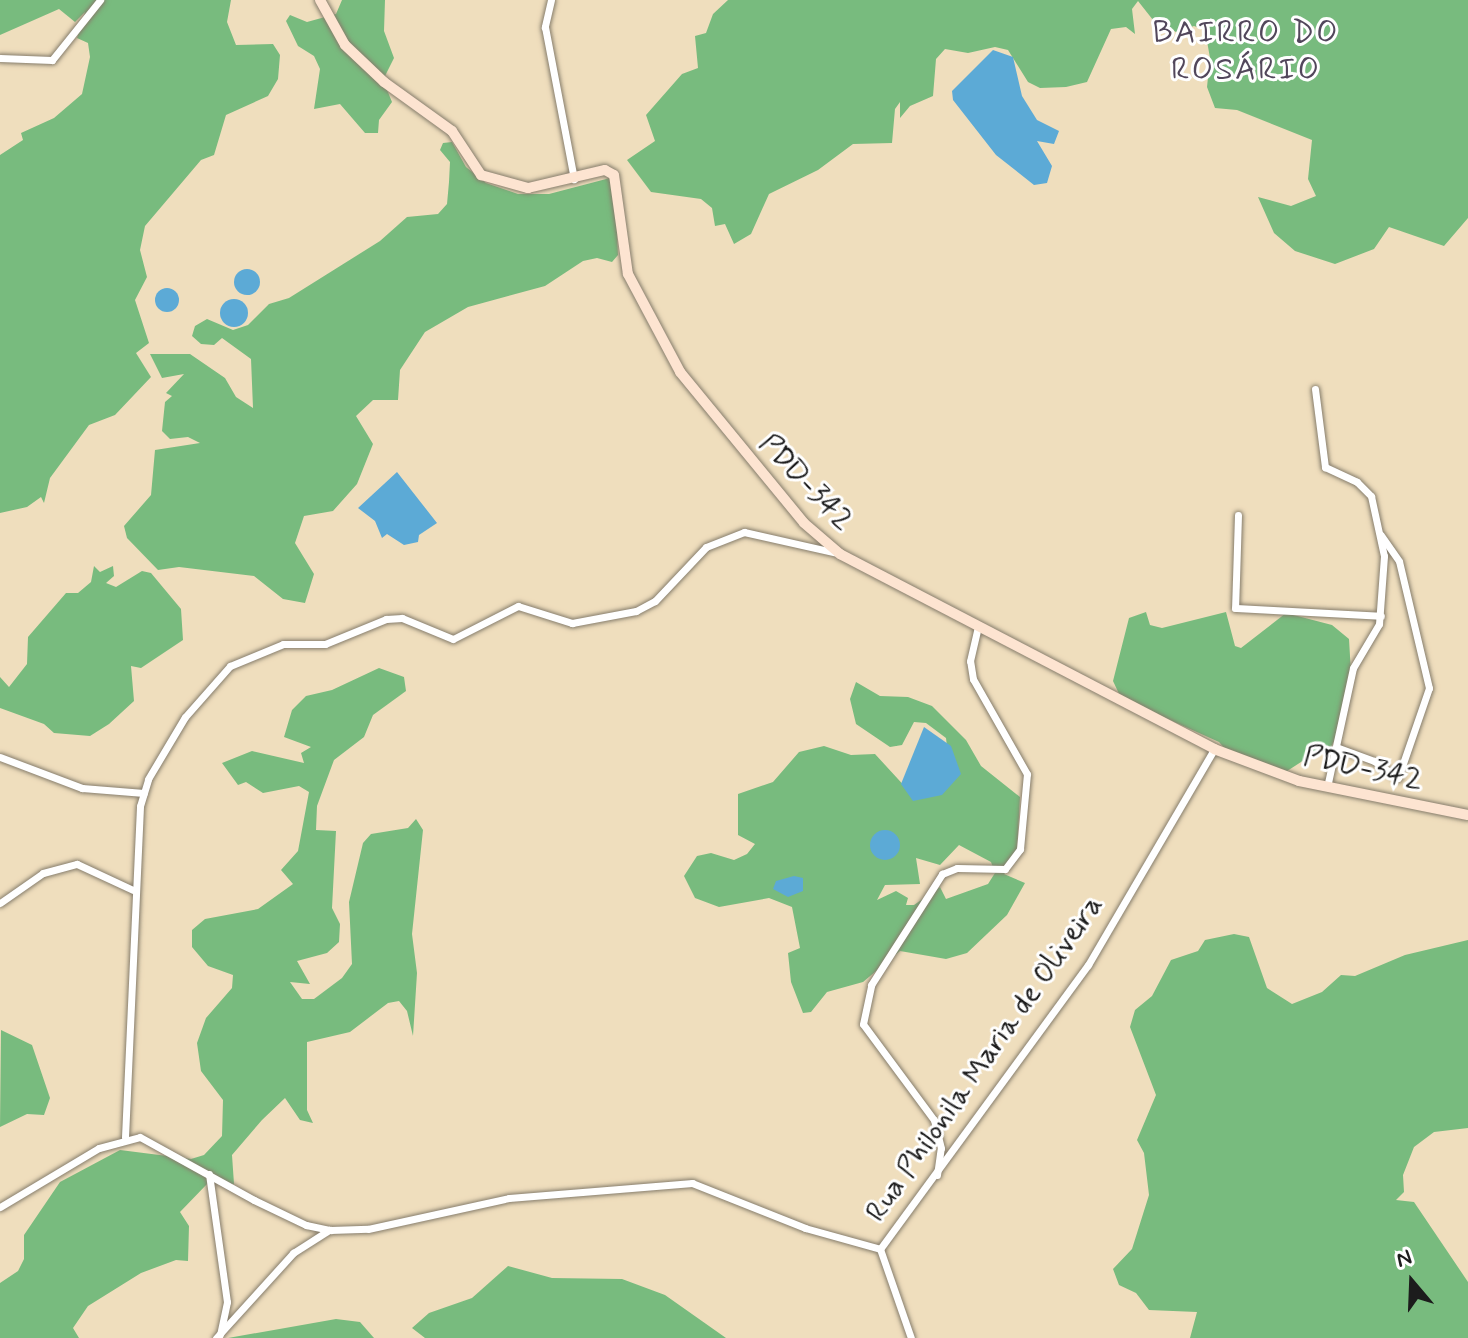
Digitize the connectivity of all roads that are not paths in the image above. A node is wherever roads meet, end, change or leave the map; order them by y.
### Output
1 (100, 0) edge
2 (320, 0) edge
3 (551, 0) edge
4 (0, 58) edge
5 (574, 179) junction
6 (1315, 389) dead end
7 (1238, 515) dead end
8 (1379, 533) junction
9 (840, 554) junction
10 (1381, 616) junction
11 (978, 626) junction
12 (1336, 747) junction
13 (1214, 749) junction
14 (0, 757) edge
15 (1327, 787) junction
16 (144, 793) junction
17 (1468, 815) edge
18 (133, 890) junction
19 (0, 903) edge
20 (125, 1137) junction
21 (209, 1174) junction
22 (937, 1175) junction
23 (0, 1207) edge
24 (330, 1230) junction
25 (880, 1249) junction
26 (218, 1336) edge
27 (911, 1338) edge

1 - 4 street
2 - 5 street, PDD-342 / PDD-342
3 - 5 street
5 - 9 street, PDD-342 / PDD-342
6 - 8 street
7 - 10 street
8 - 10 street
8 - 12 street
9 - 11 street, PDD-342 / PDD-342
9 - 16 street
10 - 12 street
11 - 13 street, PDD-342 / PDD-342
11 - 22 street
12 - 15 street
13 - 15 street, PDD-342 / PDD-342
13 - 22 street, Rua Philonila Maria de Oliveira
14 - 16 street
15 - 17 street, PDD-342 / PDD-342
16 - 18 street
18 - 19 street
18 - 20 street
20 - 21 street, Rua Philonila Maria de Oliveira
20 - 23 street
21 - 24 street, Rua Philonila Maria de Oliveira
21 - 26 street
22 - 25 street, Rua Philonila Maria de Oliveira
24 - 25 street, Rua Philonila Maria de Oliveira
24 - 26 street
25 - 27 street

